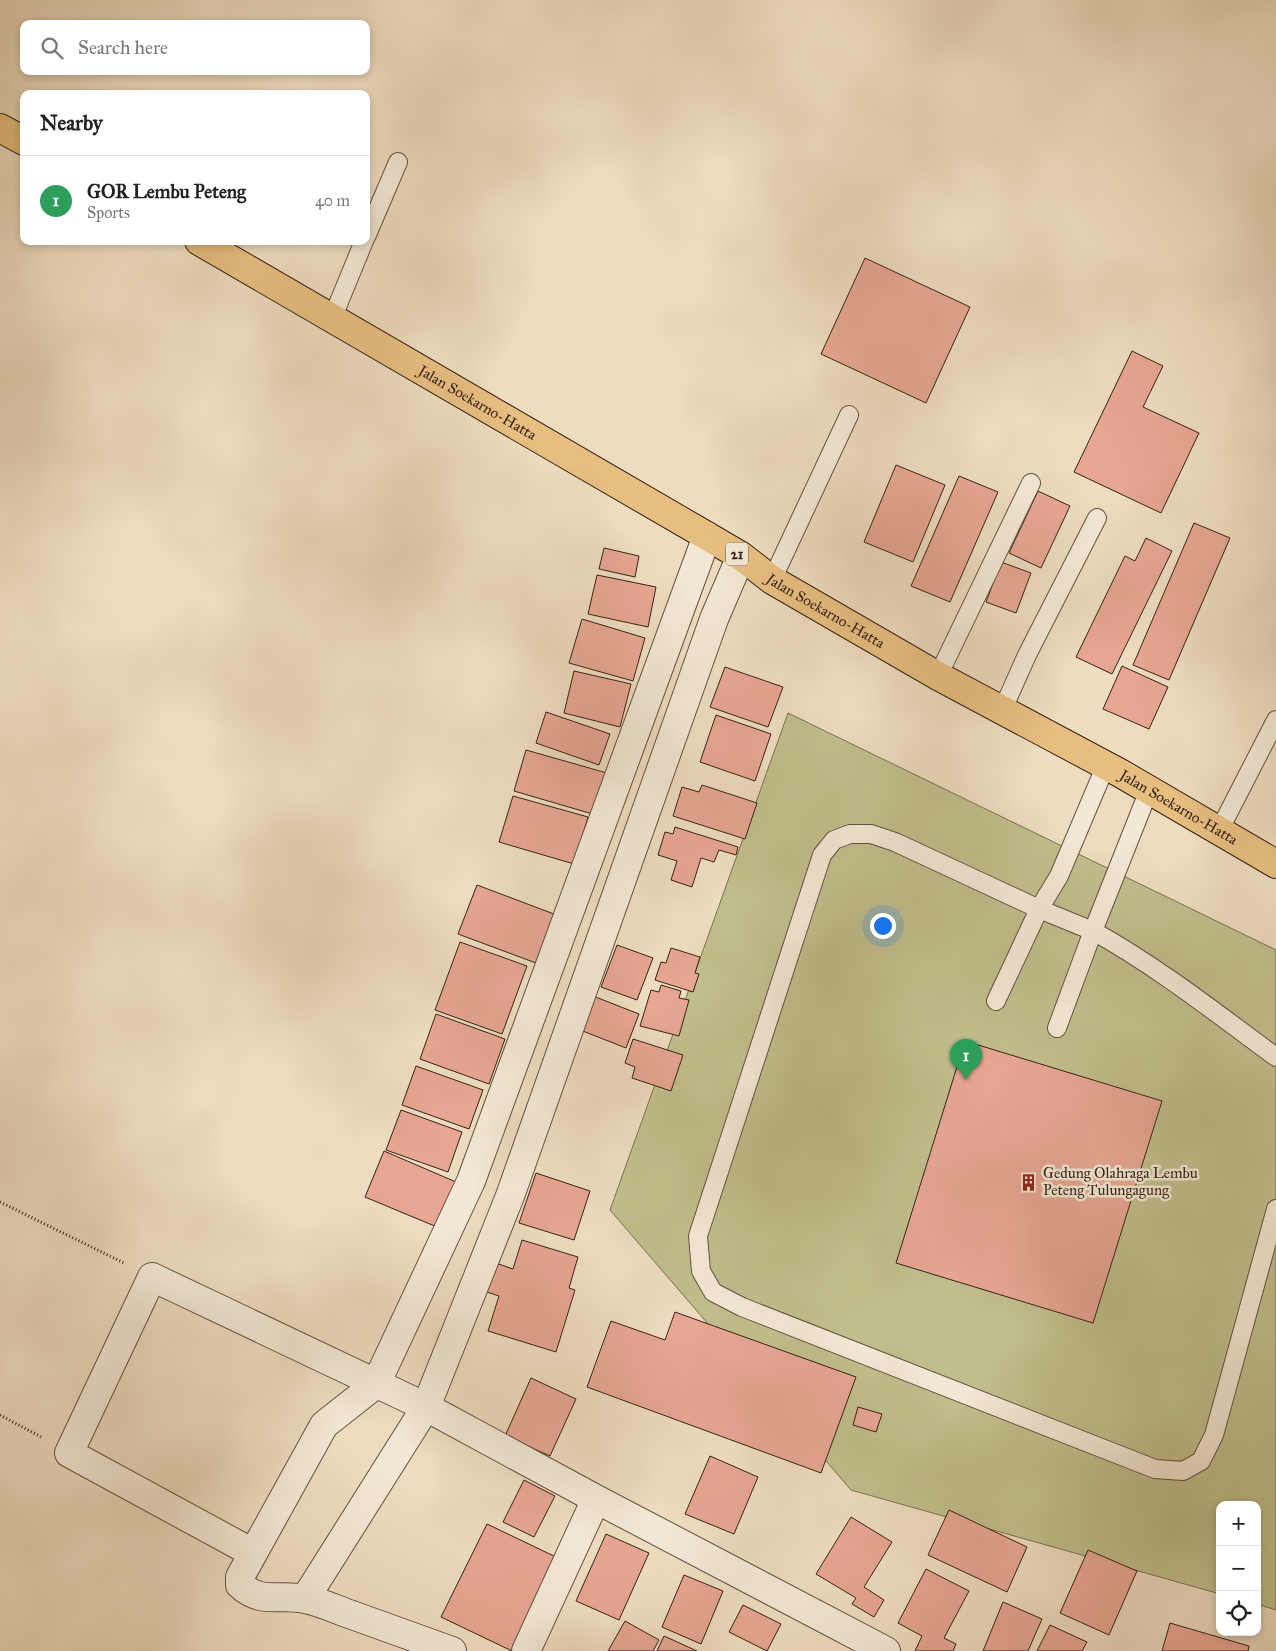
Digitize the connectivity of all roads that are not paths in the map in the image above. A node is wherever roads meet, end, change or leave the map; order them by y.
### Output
1 (0, 128) edge
2 (20, 139) edge
3 (398, 162) dead end
4 (370, 228) edge
5 (206, 245) edge
6 (362, 245) edge
7 (332, 320) junction
8 (849, 415) dead end
9 (1030, 483) dead end
10 (1097, 518) dead end
11 (707, 536) junction
12 (741, 556) junction
13 (772, 580) junction
14 (938, 676) junction
15 (1002, 711) junction
16 (1276, 720) edge
17 (1106, 765) junction
18 (1149, 790) junction
19 (1219, 831) junction
20 (1276, 864) edge
21 (573, 904) junction
22 (1039, 909) junction
23 (609, 916) junction
24 (1093, 931) junction
25 (996, 1001) dead end
26 (1058, 1028) dead end
27 (1276, 1057) edge
28 (471, 1181) junction
29 (510, 1196) junction
30 (1276, 1209) edge
31 (376, 1384) junction
32 (426, 1407) junction
33 (596, 1499) junction
34 (253, 1553) junction
35 (305, 1599) junction
36 (452, 1651) edge
37 (526, 1651) edge
38 (886, 1651) edge

1 - 2 highway
3 - 4 lane
5 - 7 highway, Jalan Soekarno-Hatta / 21
6 - 7 lane
7 - 11 highway, Jalan Soekarno-Hatta / 21
8 - 13 lane
9 - 14 lane
10 - 15 lane
11 - 12 highway, Jalan Soekarno-Hatta / 21
11 - 21 street
12 - 13 highway, Jalan Soekarno-Hatta / 21
12 - 23 street
13 - 14 highway, Jalan Soekarno-Hatta / 21
14 - 15 highway, Jalan Soekarno-Hatta / 21
15 - 17 highway, Jalan Soekarno-Hatta / 21
16 - 19 lane
17 - 18 highway, Jalan Soekarno-Hatta / 21
17 - 22 lane
18 - 19 highway, Jalan Soekarno-Hatta / 21
18 - 24 lane
19 - 20 highway, Jalan Soekarno-Hatta / 21
21 - 23 street
21 - 28 street
22 - 24 lane
22 - 25 lane
22 - 30 lane
23 - 29 street
24 - 26 lane
24 - 27 lane
28 - 29 street
28 - 31 street
29 - 32 street
31 - 32 street
31 - 34 street
31 - 34 street
32 - 33 street
32 - 35 street
33 - 37 street
33 - 38 street
34 - 35 street
35 - 36 street

